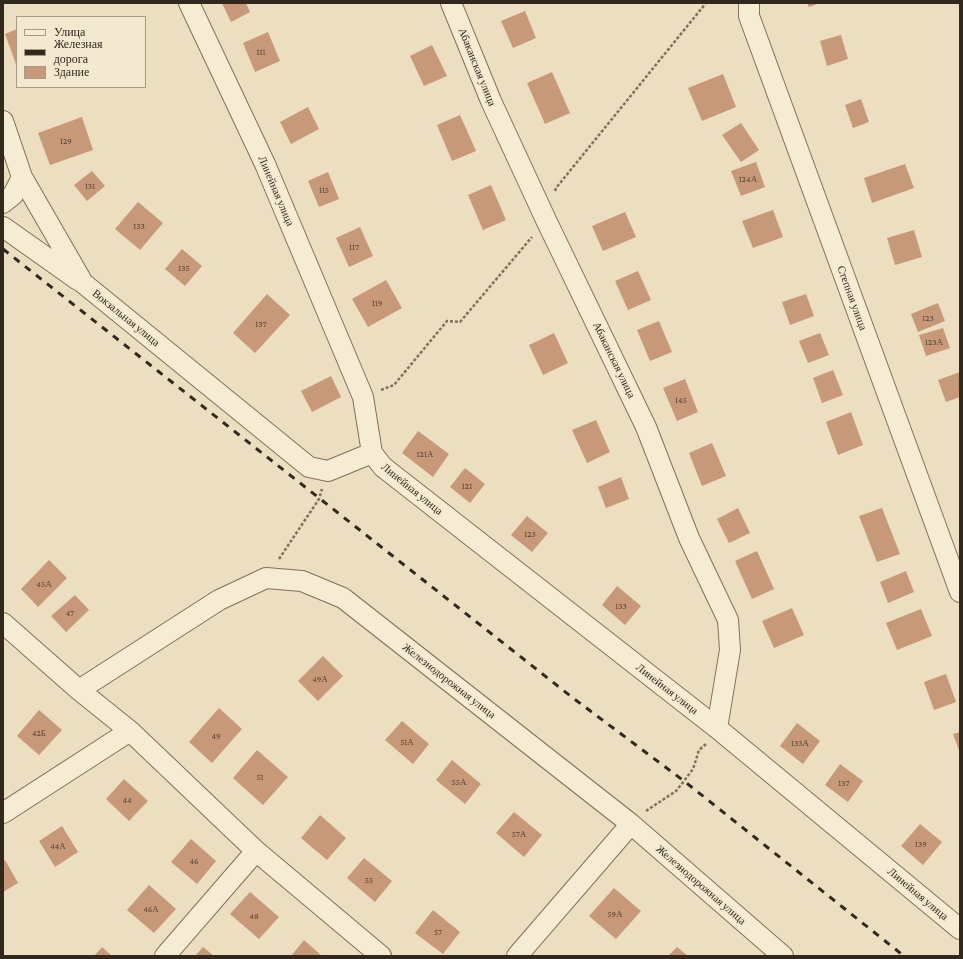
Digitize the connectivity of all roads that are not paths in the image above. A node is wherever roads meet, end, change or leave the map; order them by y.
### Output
1 (189, 3) edge
2 (451, 3) edge
3 (748, 3) edge
4 (3, 121) edge
5 (22, 177) junction
6 (3, 203) edge
7 (3, 227) edge
8 (83, 283) junction
9 (372, 453) junction
10 (318, 469) joint
11 (960, 592) edge
12 (3, 623) edge
13 (79, 690) junction
14 (717, 728) junction
15 (130, 731) junction
16 (3, 813) edge
17 (631, 824) junction
18 (256, 851) junction
19 (960, 929) edge
20 (165, 956) edge
21 (381, 956) edge
22 (517, 956) edge
23 (783, 956) edge

1 - 9 street, Линейная улица
2 - 14 street, Абаканская улица
3 - 11 street, Степная улица
4 - 5 street, Вокзальная улица
5 - 6 street
5 - 8 street, Вокзальная улица
7 - 8 street
8 - 10 street, Вокзальная улица
9 - 10 street, Линейная улица
9 - 14 street, Линейная улица
12 - 13 street
13 - 15 street
13 - 17 street, Железнодорожная улица
14 - 19 street, Линейная улица
15 - 16 street
15 - 18 street
17 - 22 street
17 - 23 street, Железнодорожная улица
18 - 20 street
18 - 21 street

